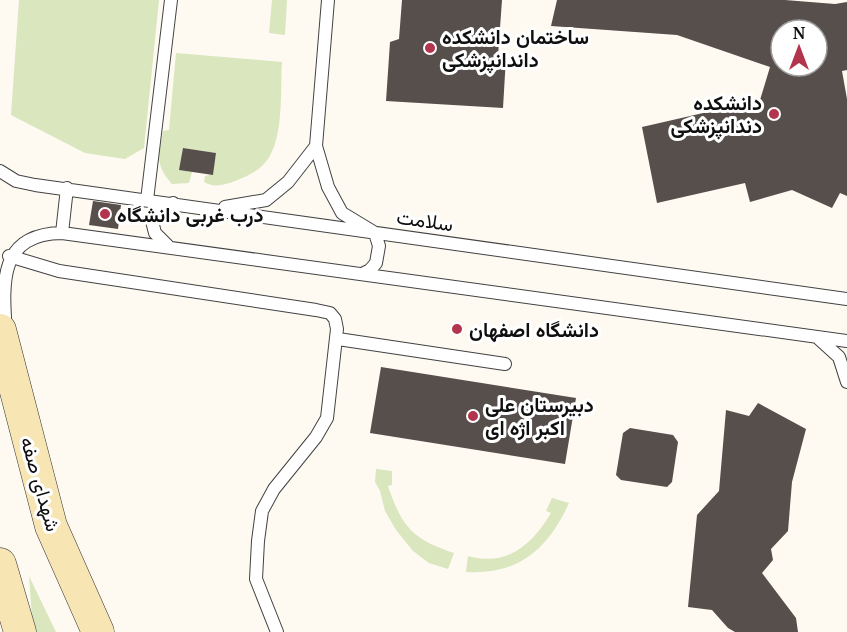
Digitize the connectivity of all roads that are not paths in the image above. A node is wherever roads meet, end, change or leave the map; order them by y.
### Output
1 (171, 0) edge
2 (328, 0) edge
3 (316, 146) junction
4 (0, 171) edge
5 (68, 188) junction
6 (147, 200) junction
7 (173, 203) junction
8 (212, 209) junction
9 (62, 233) junction
10 (375, 233) junction
11 (171, 248) junction
12 (9, 256) junction
13 (362, 274) junction
14 (847, 299) edge
15 (0, 330) edge
16 (816, 337) junction
17 (338, 339) junction
18 (847, 341) edge
19 (505, 364) dead end
20 (10, 369) junction
21 (847, 382) edge
22 (0, 564) edge
23 (20, 632) edge
24 (98, 632) edge
25 (278, 632) edge

1 - 6 lane
2 - 3 lane
3 - 8 lane
3 - 10 lane
4 - 5 lane, سلامت
5 - 6 lane, سلامت
5 - 9 lane
6 - 7 lane, سلامت
7 - 8 lane, سلامت
7 - 11 lane
8 - 10 lane, سلامت
9 - 11 lane
9 - 12 lane
10 - 13 lane
10 - 14 lane, سلامت
11 - 13 lane
12 - 17 lane
12 - 20 lane
13 - 16 lane
15 - 20 main road, شهدای صفه
16 - 18 lane
16 - 21 lane
17 - 19 lane
17 - 25 lane
20 - 24 main road, شهدای صفه
22 - 23 main road

